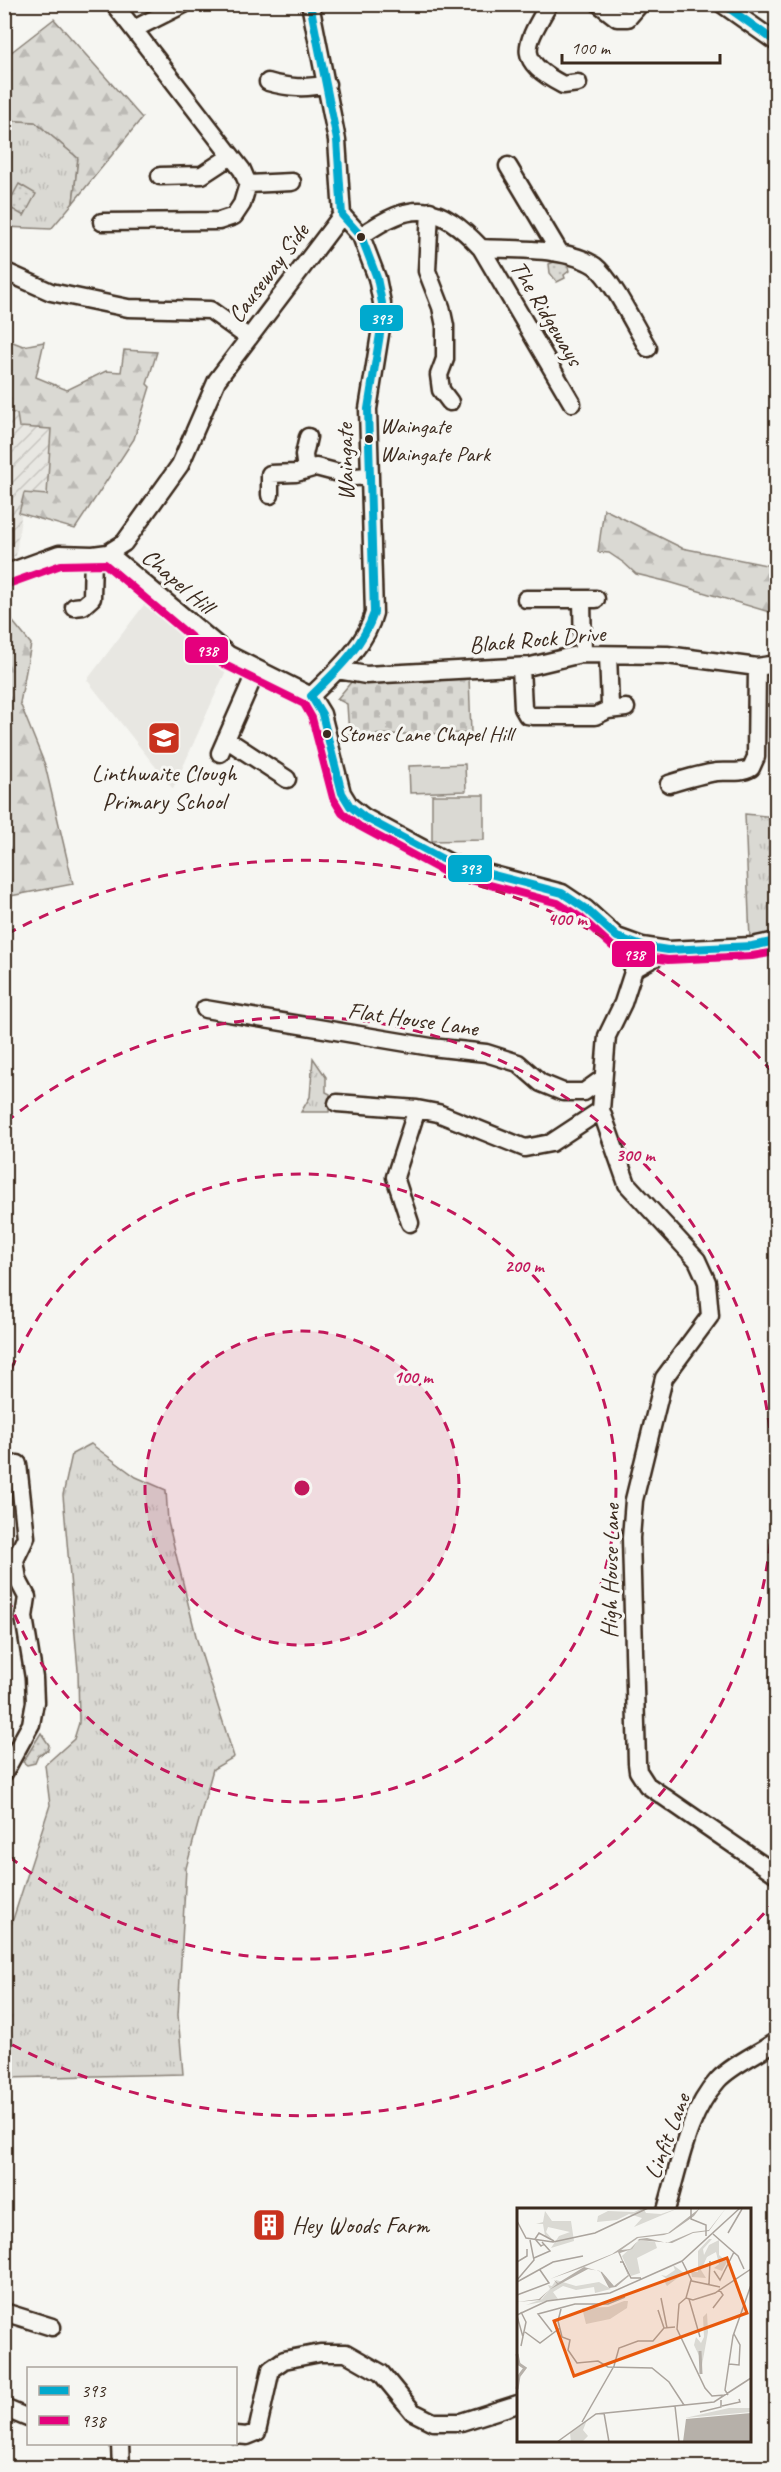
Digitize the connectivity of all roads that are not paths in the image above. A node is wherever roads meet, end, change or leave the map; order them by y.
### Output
1 (114, 4) edge
2 (184, 4) edge
3 (310, 4) edge
4 (549, 4) edge
5 (599, 4) edge
6 (640, 4) edge
7 (722, 4) edge
8 (134, 28) junction
9 (777, 42) edge
10 (268, 82) dead end
11 (578, 83) dead end
12 (327, 84) junction
13 (231, 156) junction
14 (508, 166) dead end
15 (160, 176) dead end
16 (292, 182) dead end
17 (248, 184) junction
18 (430, 211) junction
19 (342, 215) junction
20 (102, 222) dead end
21 (361, 236) junction
22 (481, 248) junction
23 (560, 254) junction
24 (4, 271) edge
25 (249, 338) junction
26 (648, 348) dead end
27 (450, 402) dead end
28 (572, 403) dead end
29 (308, 437) dead end
30 (306, 470) junction
31 (369, 476) junction
32 (270, 495) dead end
33 (101, 554) junction
34 (4, 574) edge
35 (526, 599) dead end
36 (74, 607) dead end
37 (583, 654) junction
38 (608, 655) junction
39 (777, 664) edge
40 (522, 667) junction
41 (757, 667) junction
42 (257, 669) junction
43 (338, 670) junction
44 (311, 696) junction
45 (626, 708) dead end
46 (608, 710) junction
47 (287, 779) dead end
48 (669, 784) dead end
49 (616, 937) junction
50 (777, 941) edge
51 (668, 950) junction
52 (634, 969) junction
53 (205, 1009) dead end
54 (602, 1079) junction
55 (337, 1103) dead end
56 (417, 1109) junction
57 (601, 1110) junction
58 (410, 1223) dead end
59 (18, 1464) dead end
60 (4, 1773) edge
61 (777, 1874) edge
62 (777, 2041) edge
63 (667, 2208) edge
64 (4, 2312) edge
65 (52, 2327) dead end
66 (517, 2405) edge
67 (4, 2408) edge
68 (27, 2418) edge
69 (237, 2435) edge
70 (120, 2445) edge
71 (121, 2468) edge

1 - 8 street
2 - 8 street
3 - 12 street, Causeway Side
4 - 11 street
5 - 6 street
7 - 9 street
8 - 13 street
10 - 12 street
12 - 19 street, Causeway Side
13 - 15 street
13 - 17 street
14 - 23 street, The Ridgeways
16 - 17 street
17 - 20 street
18 - 21 street
18 - 22 street, The Ridgeways
18 - 27 street
19 - 21 street, Waingate
19 - 25 street, Causeway Side
21 - 31 street, Waingate
22 - 23 street, The Ridgeways
22 - 28 street, The Ridgeways
23 - 26 street, The Ridgeways
24 - 25 street
25 - 33 street, Causeway Side
29 - 30 street
30 - 31 street
30 - 32 street
31 - 43 street, Waingate
33 - 34 street
33 - 36 street
33 - 42 street, Chapel Hill
35 - 37 street
37 - 38 street, Black Rock Drive
37 - 40 street, Black Rock Drive
38 - 41 street, Black Rock Drive
38 - 46 street
39 - 41 street, Black Rock Drive
40 - 43 street, Black Rock Drive
40 - 46 street
41 - 48 street
42 - 44 street, Chapel Hill
42 - 47 street
43 - 44 street, Waingate
44 - 49 street
45 - 46 street
49 - 51 street
49 - 52 street
50 - 51 street
51 - 52 street
52 - 54 street, High House Lane
53 - 54 street, Flat House Lane
54 - 57 street, High House Lane
55 - 56 street
56 - 57 street
56 - 58 street
57 - 61 street, High House Lane
59 - 60 street
62 - 63 street, Linfit Lane
64 - 65 street
66 - 69 street
67 - 68 street
70 - 71 street

